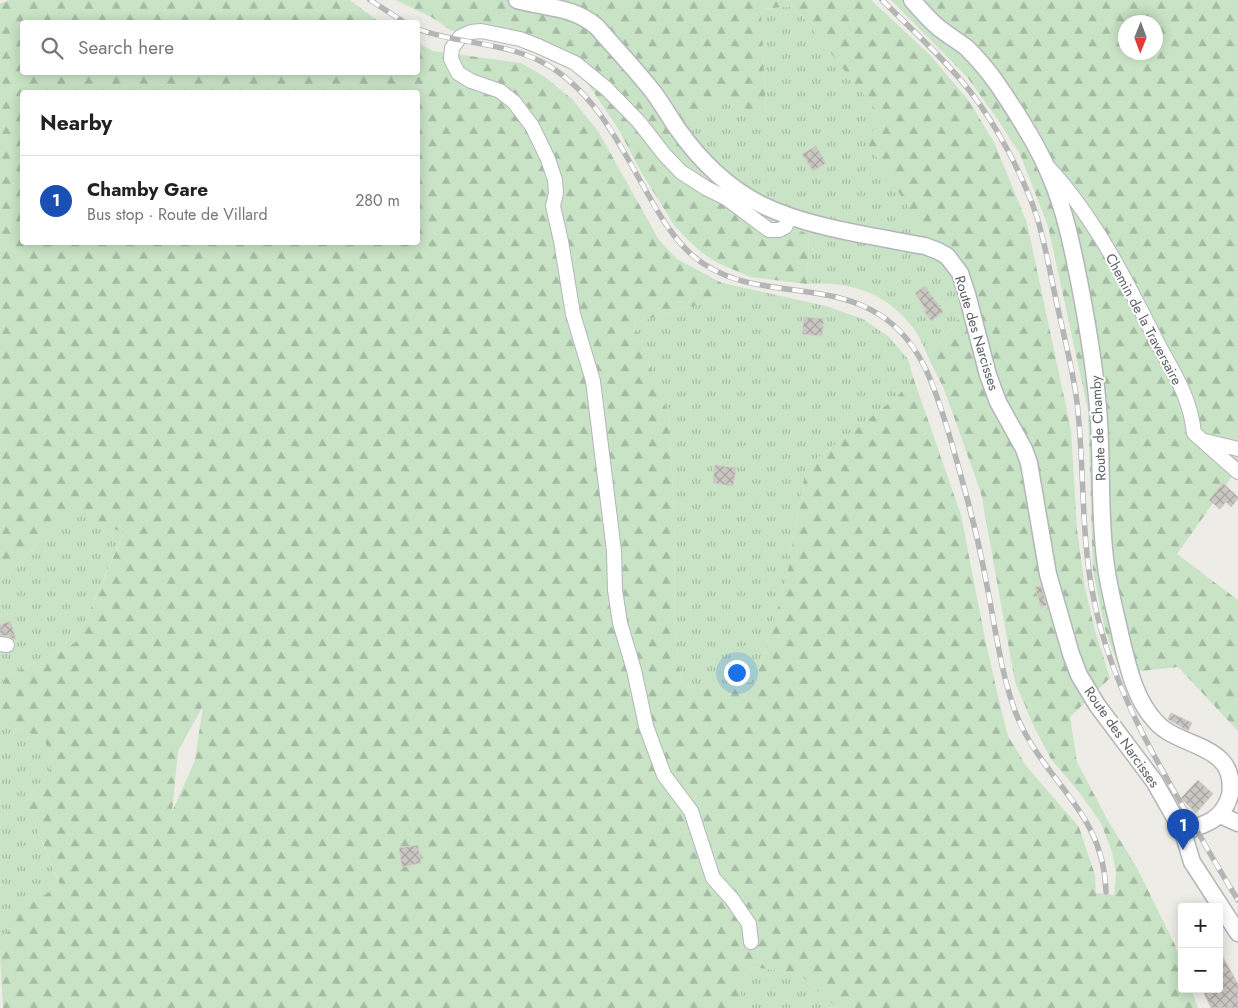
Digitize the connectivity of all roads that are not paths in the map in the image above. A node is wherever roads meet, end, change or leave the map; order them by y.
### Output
1 (517, 0) edge
2 (912, 0) edge
3 (1045, 163) junction
4 (790, 217) junction
5 (1201, 440) junction
6 (1238, 450) edge
7 (1238, 472) edge
8 (1220, 815) junction
9 (1238, 823) edge
10 (1183, 832) junction
11 (1238, 933) edge
12 (751, 942) dead end

1 - 4 street, Route des Narcisses
2 - 3 street, Route de Chamby
3 - 5 street, Chemin de la Traversaire
3 - 8 street, Route de Chamby
4 - 10 street, Route des Narcisses
4 - 12 street
5 - 6 street
5 - 7 street, Chemin de la Traversaire
8 - 9 street
8 - 10 street
10 - 11 street, Route des Narcisses

